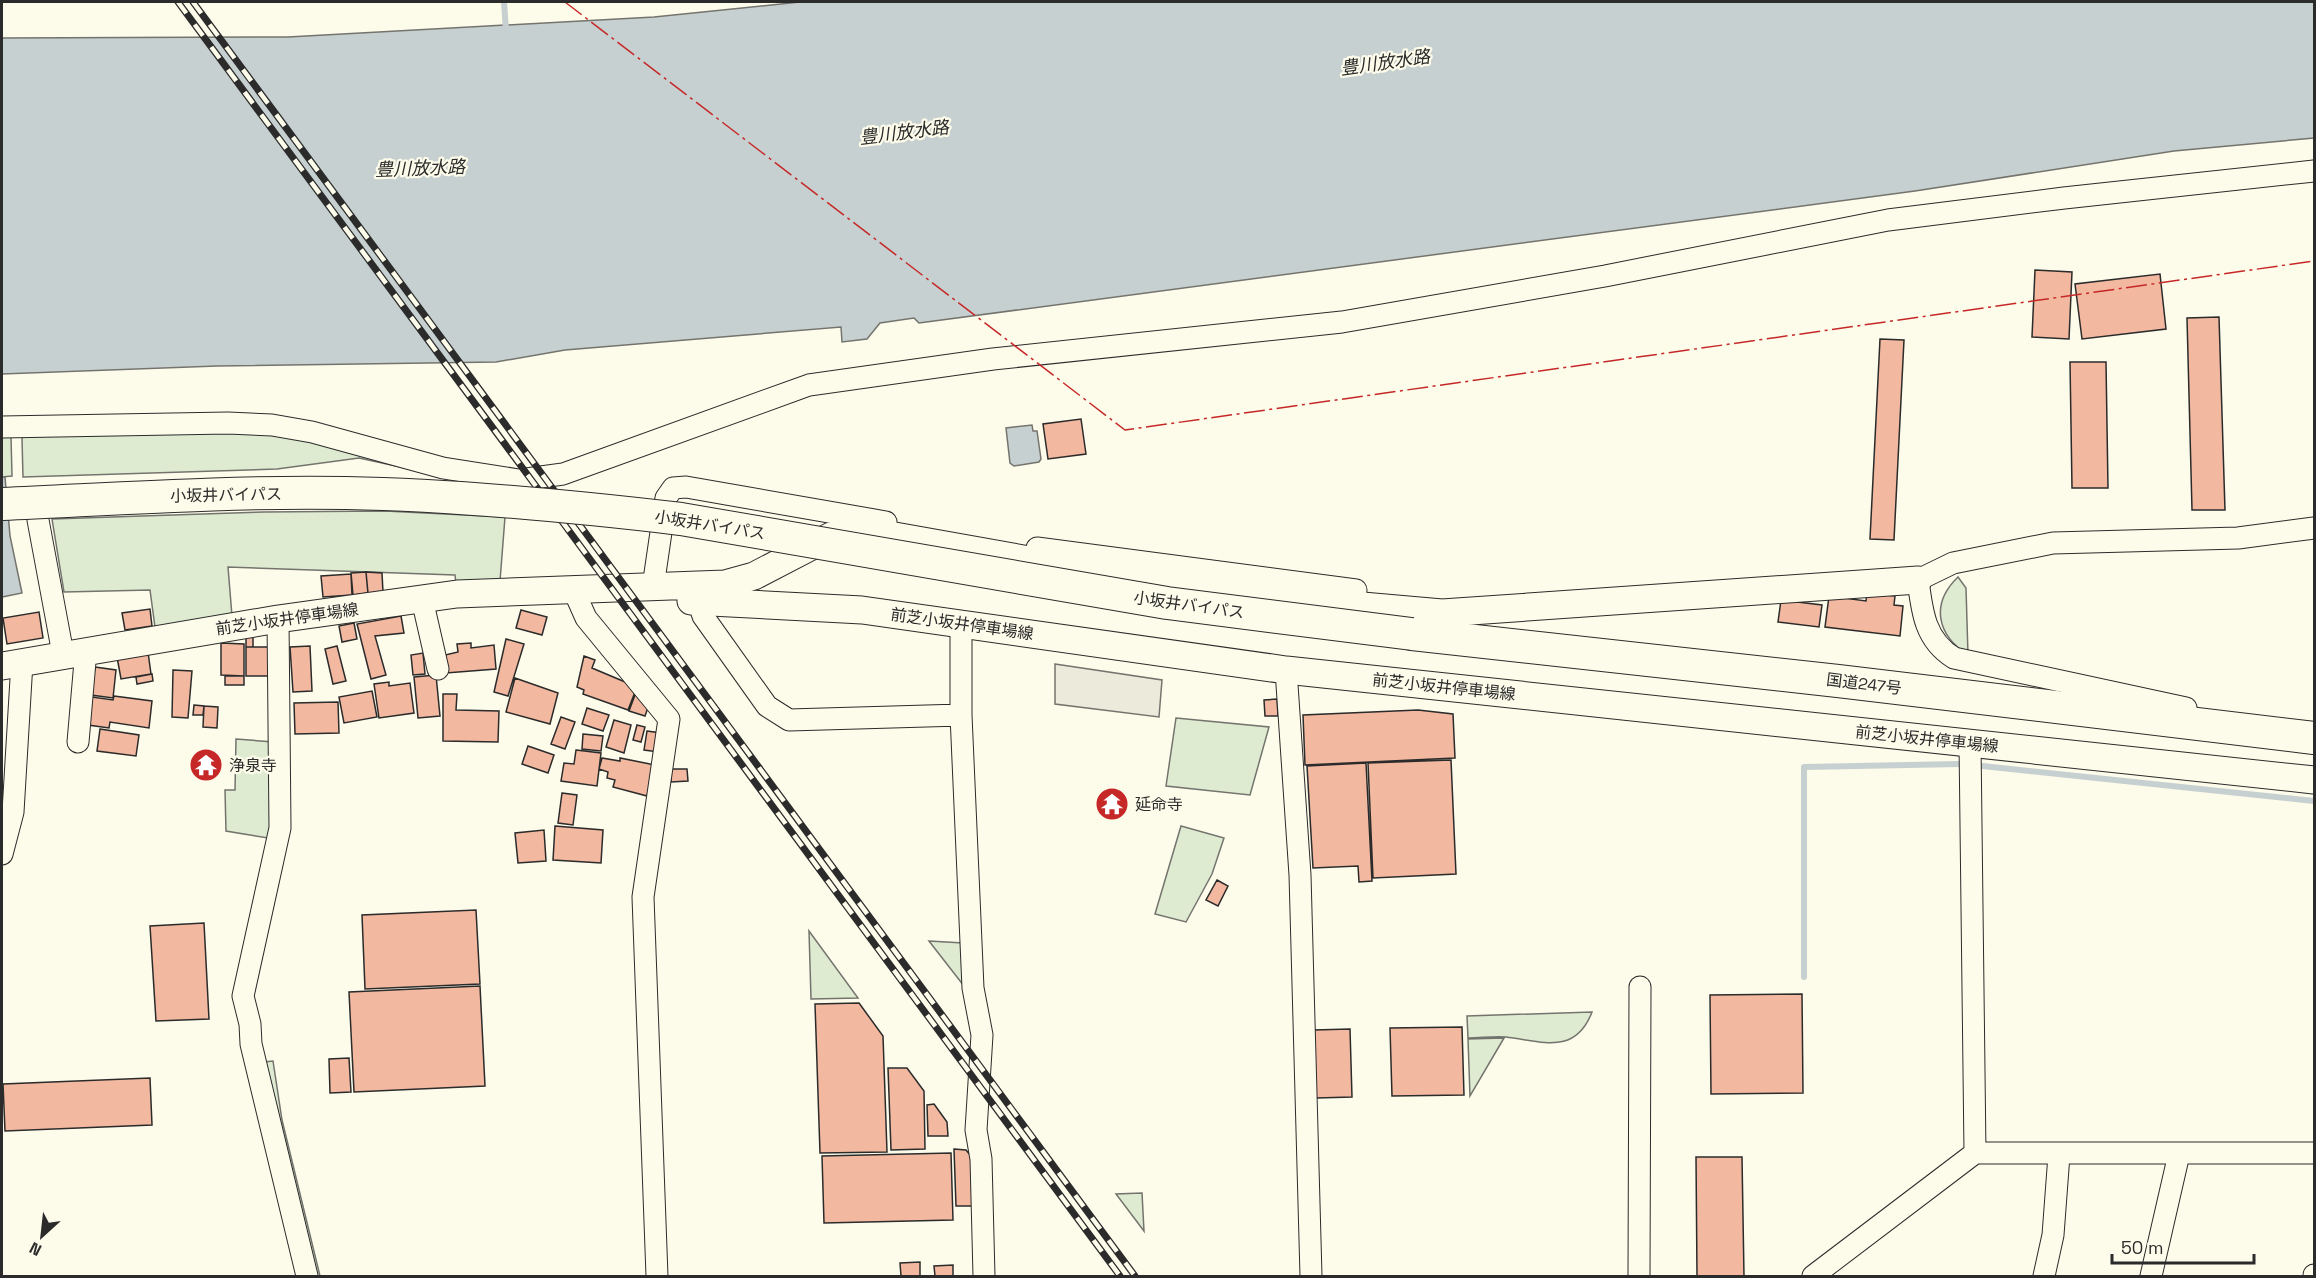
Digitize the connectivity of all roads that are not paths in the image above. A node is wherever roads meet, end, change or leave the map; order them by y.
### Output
1 (2314, 171) edge
2 (2286, 175) junction
3 (2314, 185) edge
4 (2, 427) edge
5 (2, 504) edge
6 (38, 520) dead end
7 (2314, 528) edge
8 (1918, 580) junction
9 (653, 586) junction
10 (574, 591) junction
11 (422, 599) junction
12 (698, 601) junction
13 (1354, 607) junction
14 (278, 619) junction
15 (961, 623) junction
16 (1412, 634) joint
17 (74, 652) junction
18 (12, 664) edge
19 (438, 669) dead end
20 (1286, 670) junction
21 (961, 715) junction
22 (2270, 733) junction
23 (2314, 738) edge
24 (78, 742) dead end
25 (1970, 743) junction
26 (2314, 780) edge
27 (2, 855) edge
28 (1640, 987) dead end
29 (1975, 1153) junction
30 (2314, 1153) edge
31 (2179, 1154) junction
32 (2059, 1155) junction
33 (307, 1276) edge
34 (657, 1276) edge
35 (984, 1276) edge
36 (1311, 1276) edge
37 (1639, 1276) edge
38 (1813, 1276) edge
39 (2044, 1276) edge
40 (2151, 1276) edge

1 - 2 street
2 - 3 street
2 - 4 street
5 - 16 highway, 小坂井バイパス, bridge
6 - 17 street
7 - 8 street
8 - 13 main road, 前芝小坂井停車場線
8 - 22 street
9 - 10 main road, 前芝小坂井停車場線
9 - 13 main road, 前芝小坂井停車場線
9 - 13 street
10 - 11 main road, 前芝小坂井停車場線
10 - 12 main road, 前芝小坂井停車場線
10 - 34 street
11 - 14 main road, 前芝小坂井停車場線
11 - 19 street
12 - 15 main road, 前芝小坂井停車場線
12 - 21 street
14 - 17 main road, 前芝小坂井停車場線
14 - 33 street
15 - 20 main road, 前芝小坂井停車場線
15 - 21 street
16 - 22 highway, 国道247号
17 - 18 main road, 前芝小坂井停車場線
17 - 24 street
18 - 27 street
20 - 25 main road, 前芝小坂井停車場線
20 - 36 street
21 - 35 street
22 - 23 highway, 国道247号
25 - 26 main road, 前芝小坂井停車場線
25 - 29 street
28 - 37 street
29 - 32 street
29 - 38 street
30 - 31 street
31 - 32 street
31 - 40 street
32 - 39 street

